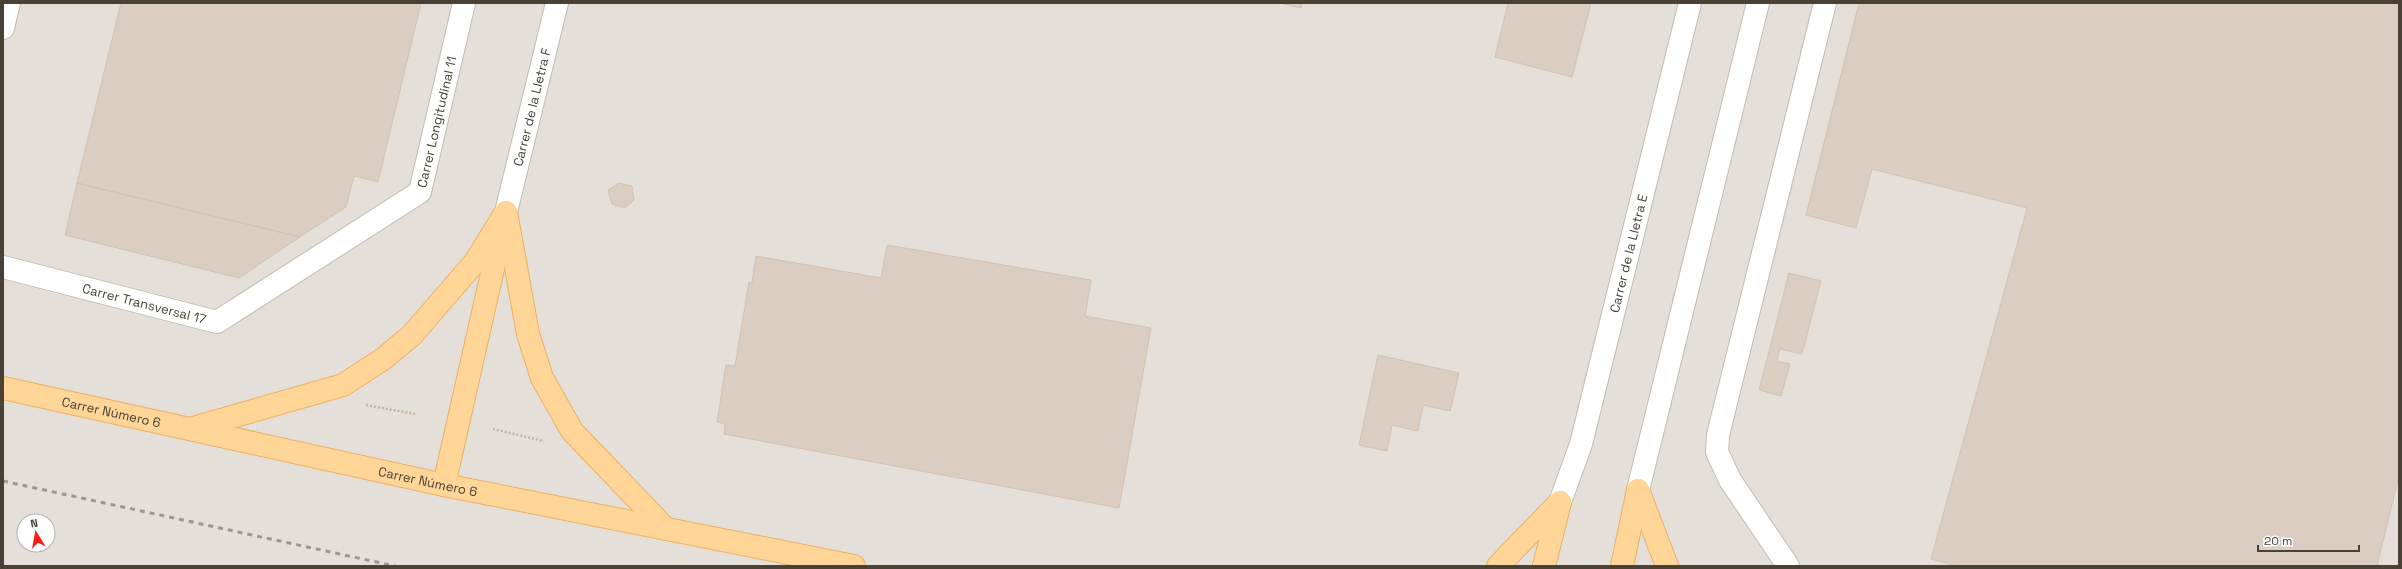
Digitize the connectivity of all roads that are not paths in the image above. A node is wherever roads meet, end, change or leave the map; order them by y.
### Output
1 (9, 3) edge
2 (464, 3) edge
3 (557, 3) edge
4 (1690, 3) edge
5 (1758, 3) edge
6 (1825, 3) edge
7 (3, 28) edge
8 (506, 212) junction
9 (337, 244) joint
10 (3, 267) edge
11 (3, 388) edge
12 (189, 429) junction
13 (444, 485) junction
14 (1638, 490) junction
15 (1560, 502) junction
16 (666, 529) junction
17 (854, 566) edge
18 (1498, 566) edge
19 (1544, 566) edge
20 (1622, 566) edge
21 (1667, 566) edge
22 (1788, 566) edge

1 - 7 street
2 - 9 street, Carrer Longitudinal 11
3 - 8 street, Carrer de la Lletra F
4 - 15 street, Carrer de la Lletra E
5 - 14 street
6 - 22 street
8 - 12 main road
8 - 13 main road
8 - 16 main road
9 - 10 street, Carrer Transversal 17
11 - 12 main road, Carrer Número 6
12 - 13 main road, Carrer Número 6
13 - 16 main road, Carrer Número 6
14 - 20 main road
14 - 21 main road
15 - 18 main road
15 - 19 main road
16 - 17 main road, Carrer Número 6

